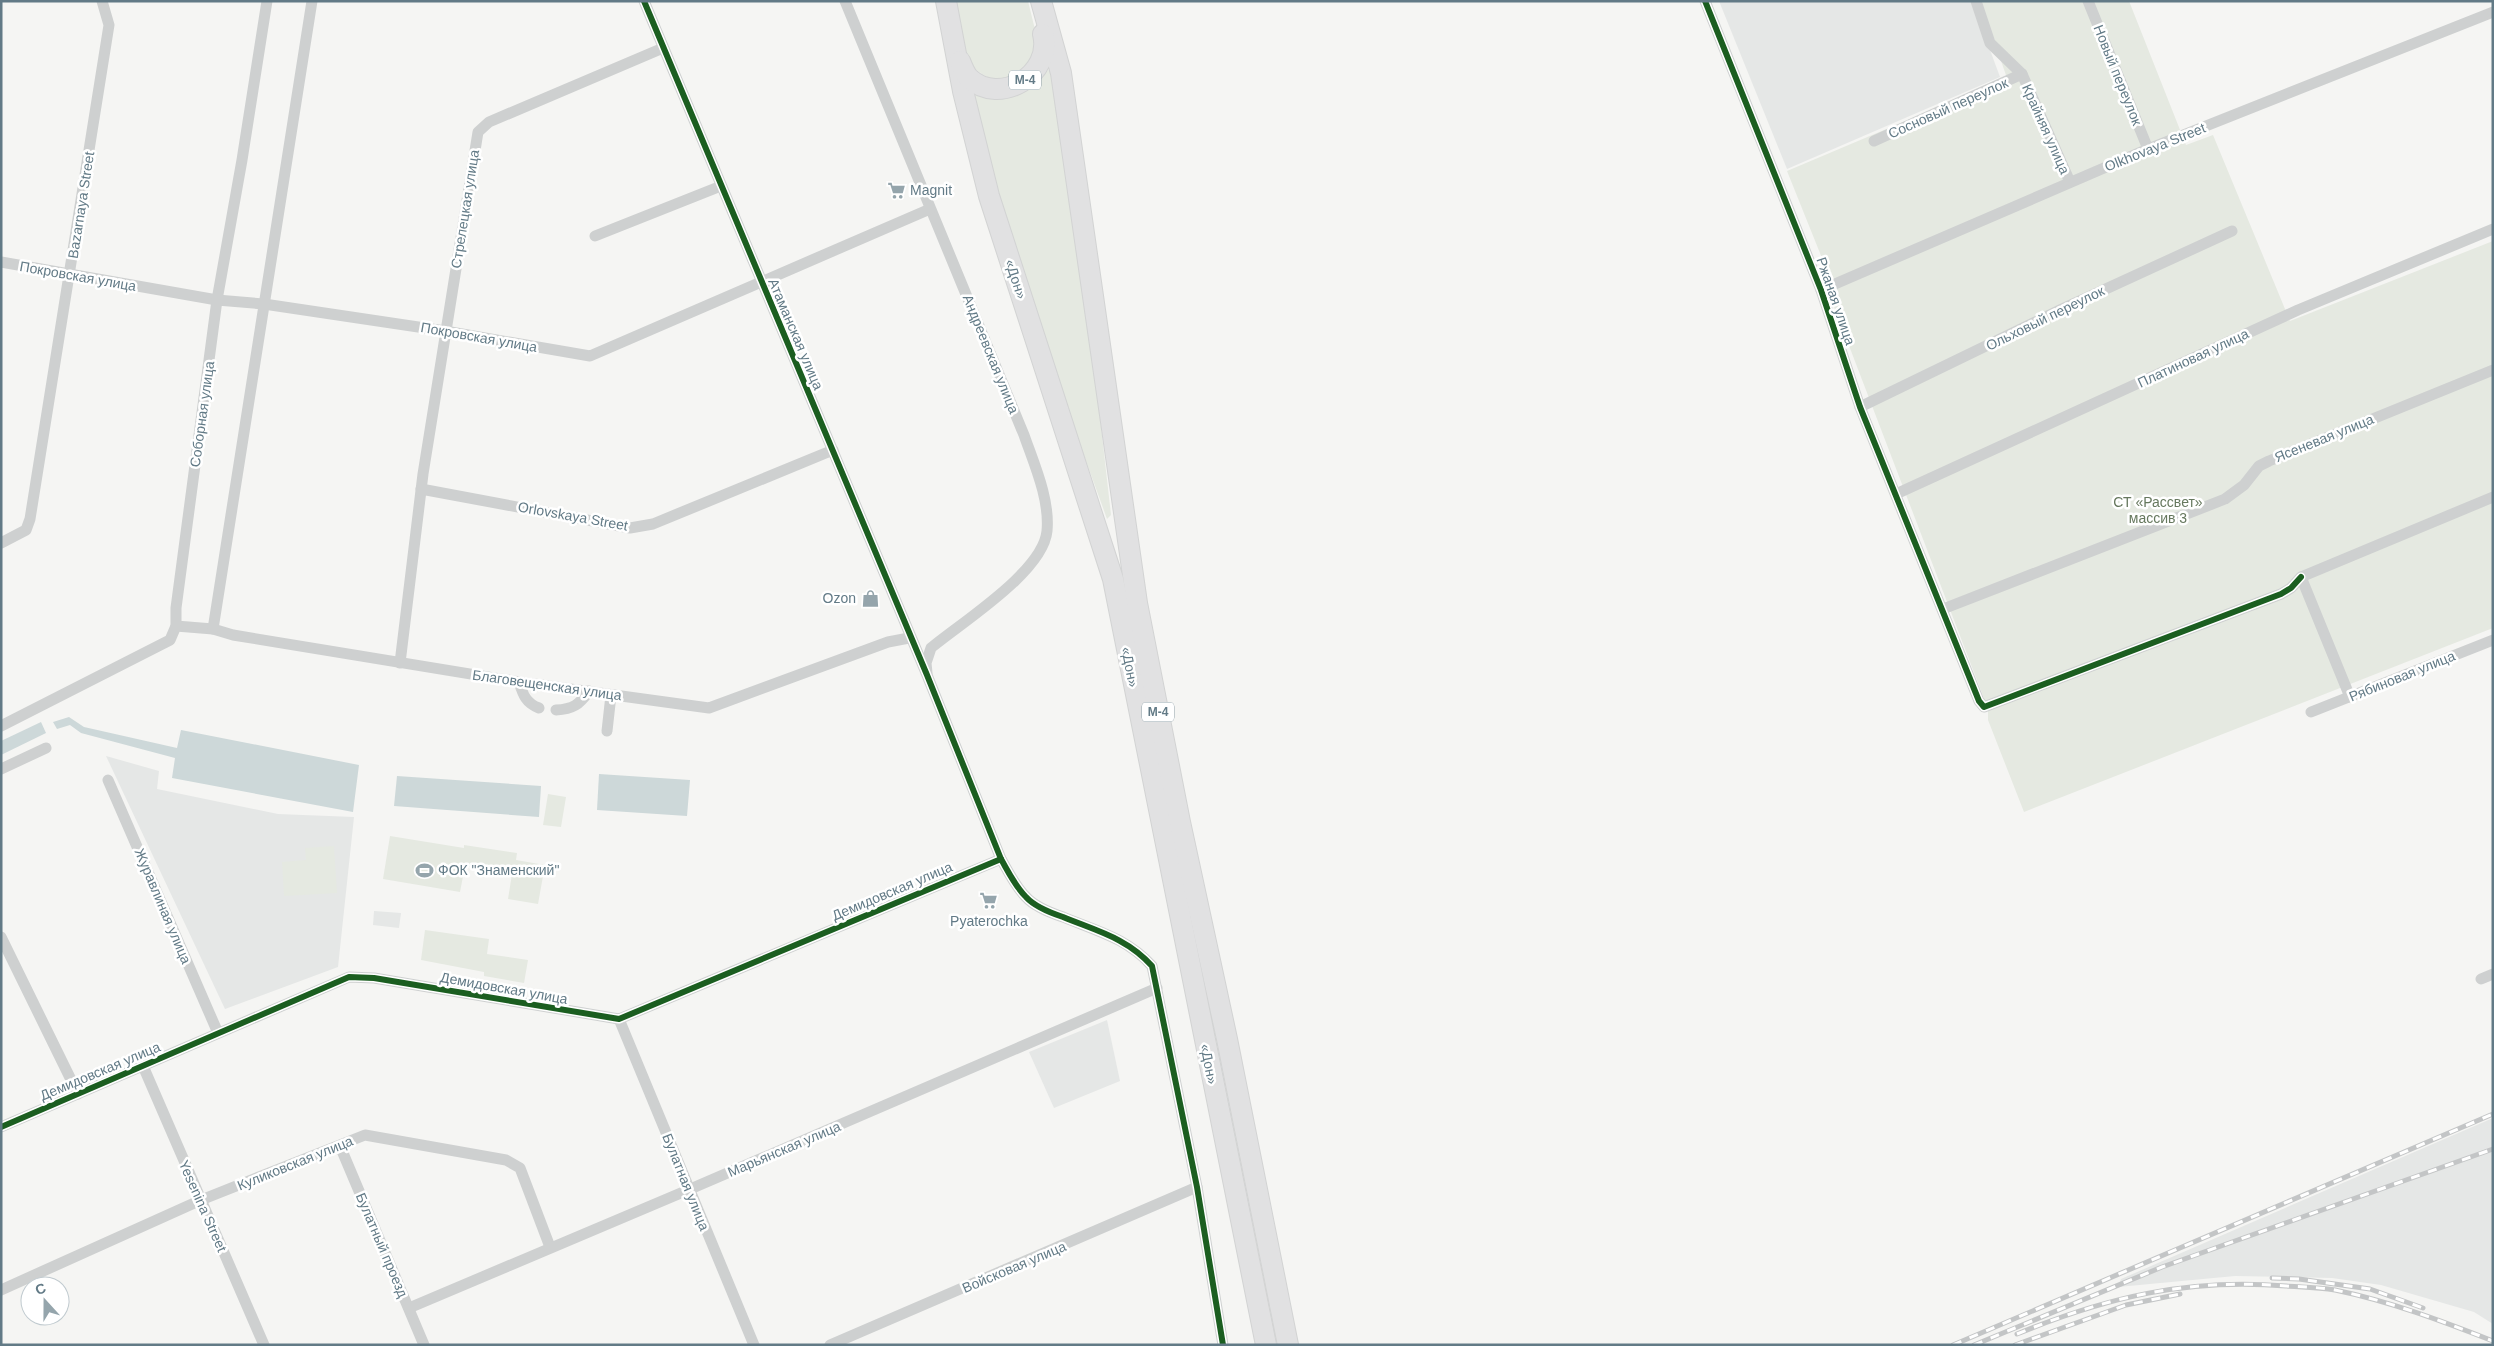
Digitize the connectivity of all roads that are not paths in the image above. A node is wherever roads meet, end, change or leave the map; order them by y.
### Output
1 (102, 1) edge
2 (267, 1) edge
3 (312, 1) edge
4 (644, 1) edge
5 (845, 1) edge
6 (946, 1) edge
7 (1036, 1) edge
8 (1041, 1) edge
9 (1705, 1) edge
10 (1976, 1) edge
11 (2088, 1) edge
12 (2493, 12) edge
13 (664, 48) junction
14 (957, 54) junction
15 (2022, 74) junction
16 (1874, 141) dead end
17 (2148, 148) junction
18 (2070, 182) junction
19 (721, 186) junction
20 (930, 209) junction
21 (2493, 229) edge
22 (2232, 231) dead end
23 (595, 236) dead end
24 (1, 262) edge
25 (70, 274) junction
26 (760, 283) junction
27 (1821, 290) junction
28 (217, 300) junction
29 (264, 304) junction
30 (445, 330) junction
31 (2493, 370) edge
32 (1860, 407) junction
33 (833, 450) junction
34 (421, 489) junction
35 (1896, 494) junction
36 (2493, 497) edge
37 (1, 543) edge
38 (2301, 577) junction
39 (1943, 609) junction
40 (176, 626) junction
41 (213, 629) junction
42 (910, 638) junction
43 (2493, 640) edge
44 (400, 663) junction
45 (927, 675) junction
46 (519, 682) junction
47 (589, 691) junction
48 (611, 695) junction
49 (2350, 698) junction
50 (539, 708) dead end
51 (556, 710) dead end
52 (2311, 712) dead end
53 (1, 726) edge
54 (607, 731) dead end
55 (46, 748) dead end
56 (1, 769) edge
57 (108, 780) dead end
58 (1001, 859) junction
59 (1, 937) edge
60 (2493, 974) edge
61 (2481, 979) dead end
62 (1157, 988) junction
63 (619, 1019) junction
64 (218, 1033) junction
65 (143, 1066) junction
66 (78, 1094) junction
67 (1, 1127) edge
68 (340, 1146) junction
69 (1197, 1187) junction
70 (688, 1190) junction
71 (201, 1200) junction
72 (550, 1247) junction
73 (1, 1290) edge
74 (409, 1308) junction
75 (264, 1345) edge
76 (424, 1345) edge
77 (754, 1345) edge
78 (830, 1345) edge
79 (1223, 1345) edge
80 (1266, 1345) edge
81 (1288, 1345) edge

1 - 25 street, Bazarnaya Street
2 - 28 street, Соборная улица
3 - 29 street
4 - 13 street, Атаманская улица
5 - 20 street, Андреевская улица
6 - 14 highway, «Дон» / М-4
7 - 14 highway, М-4
8 - 81 highway, «Дон» / М-4
9 - 27 street, Ржаная улица
10 - 15 street, Крайняя улица
11 - 17 street, Новый переулок
12 - 17 street, Olkhovaya Street
13 - 19 street, Атаманская улица
13 - 30 street, Стрелецкая улица
14 - 80 highway, «Дон» / М-4
15 - 16 street, Сосновый переулок
15 - 18 street, Крайняя улица
17 - 18 street, Olkhovaya Street
18 - 27 street, Olkhovaya Street
19 - 23 street
19 - 26 street, Атаманская улица
20 - 26 street, Покровская улица
20 - 45 street, Андреевская улица
21 - 35 street, Платиновая улица
22 - 32 street, Ольховый переулок
24 - 25 street, Покровская улица
25 - 28 street, Покровская улица
25 - 37 street, Bazarnaya Street
26 - 30 street, Покровская улица
26 - 33 street, Атаманская улица
27 - 32 street, Ржаная улица
28 - 29 street, Покровская улица
28 - 40 street, Соборная улица
29 - 30 street, Покровская улица
29 - 41 street
30 - 34 street, Стрелецкая улица
31 - 39 street, Ясеневая улица
32 - 35 street, Ржаная улица
33 - 34 street, Orlovskaya Street
33 - 42 street, Атаманская улица
34 - 44 street, Стрелецкая улица
35 - 39 street, Ржаная улица
36 - 38 street
38 - 39 street, Ржаная улица
38 - 49 street
40 - 41 street, Благовещенская улица
40 - 53 street
41 - 44 street, Благовещенская улица
42 - 45 street, Атаманская улица
42 - 48 street, Благовещенская улица
43 - 49 street, Рябиновая улица
44 - 46 street, Благовещенская улица
45 - 58 street, Атаманская улица
46 - 47 street, Благовещенская улица
46 - 50 street
47 - 48 street, Благовещенская улица
47 - 51 street
48 - 54 street
49 - 52 street, Рябиновая улица
55 - 56 street
57 - 64 street, Журавлиная улица
58 - 62 street, Атаманская улица
58 - 63 street, Демидовская улица
59 - 66 street
60 - 61 street
62 - 69 street, Атаманская улица
62 - 70 street, Марьянская улица
63 - 64 street, Демидовская улица
63 - 70 street, Булатная улица
64 - 65 street, Демидовская улица
65 - 66 street, Демидовская улица
65 - 71 street, Yesenina Street
66 - 67 street, Демидовская улица
68 - 71 street, Куликовская улица
68 - 72 street, Куликовская улица
68 - 74 street, Булатный проезд
69 - 78 street, Войсковая улица
69 - 79 street, Атаманская улица
70 - 72 street, Марьянская улица
70 - 77 street, Булатная улица
71 - 73 street, Куликовская улица
71 - 75 street, Yesenina Street
72 - 74 street, Марьянская улица
74 - 76 street, Булатный проезд

